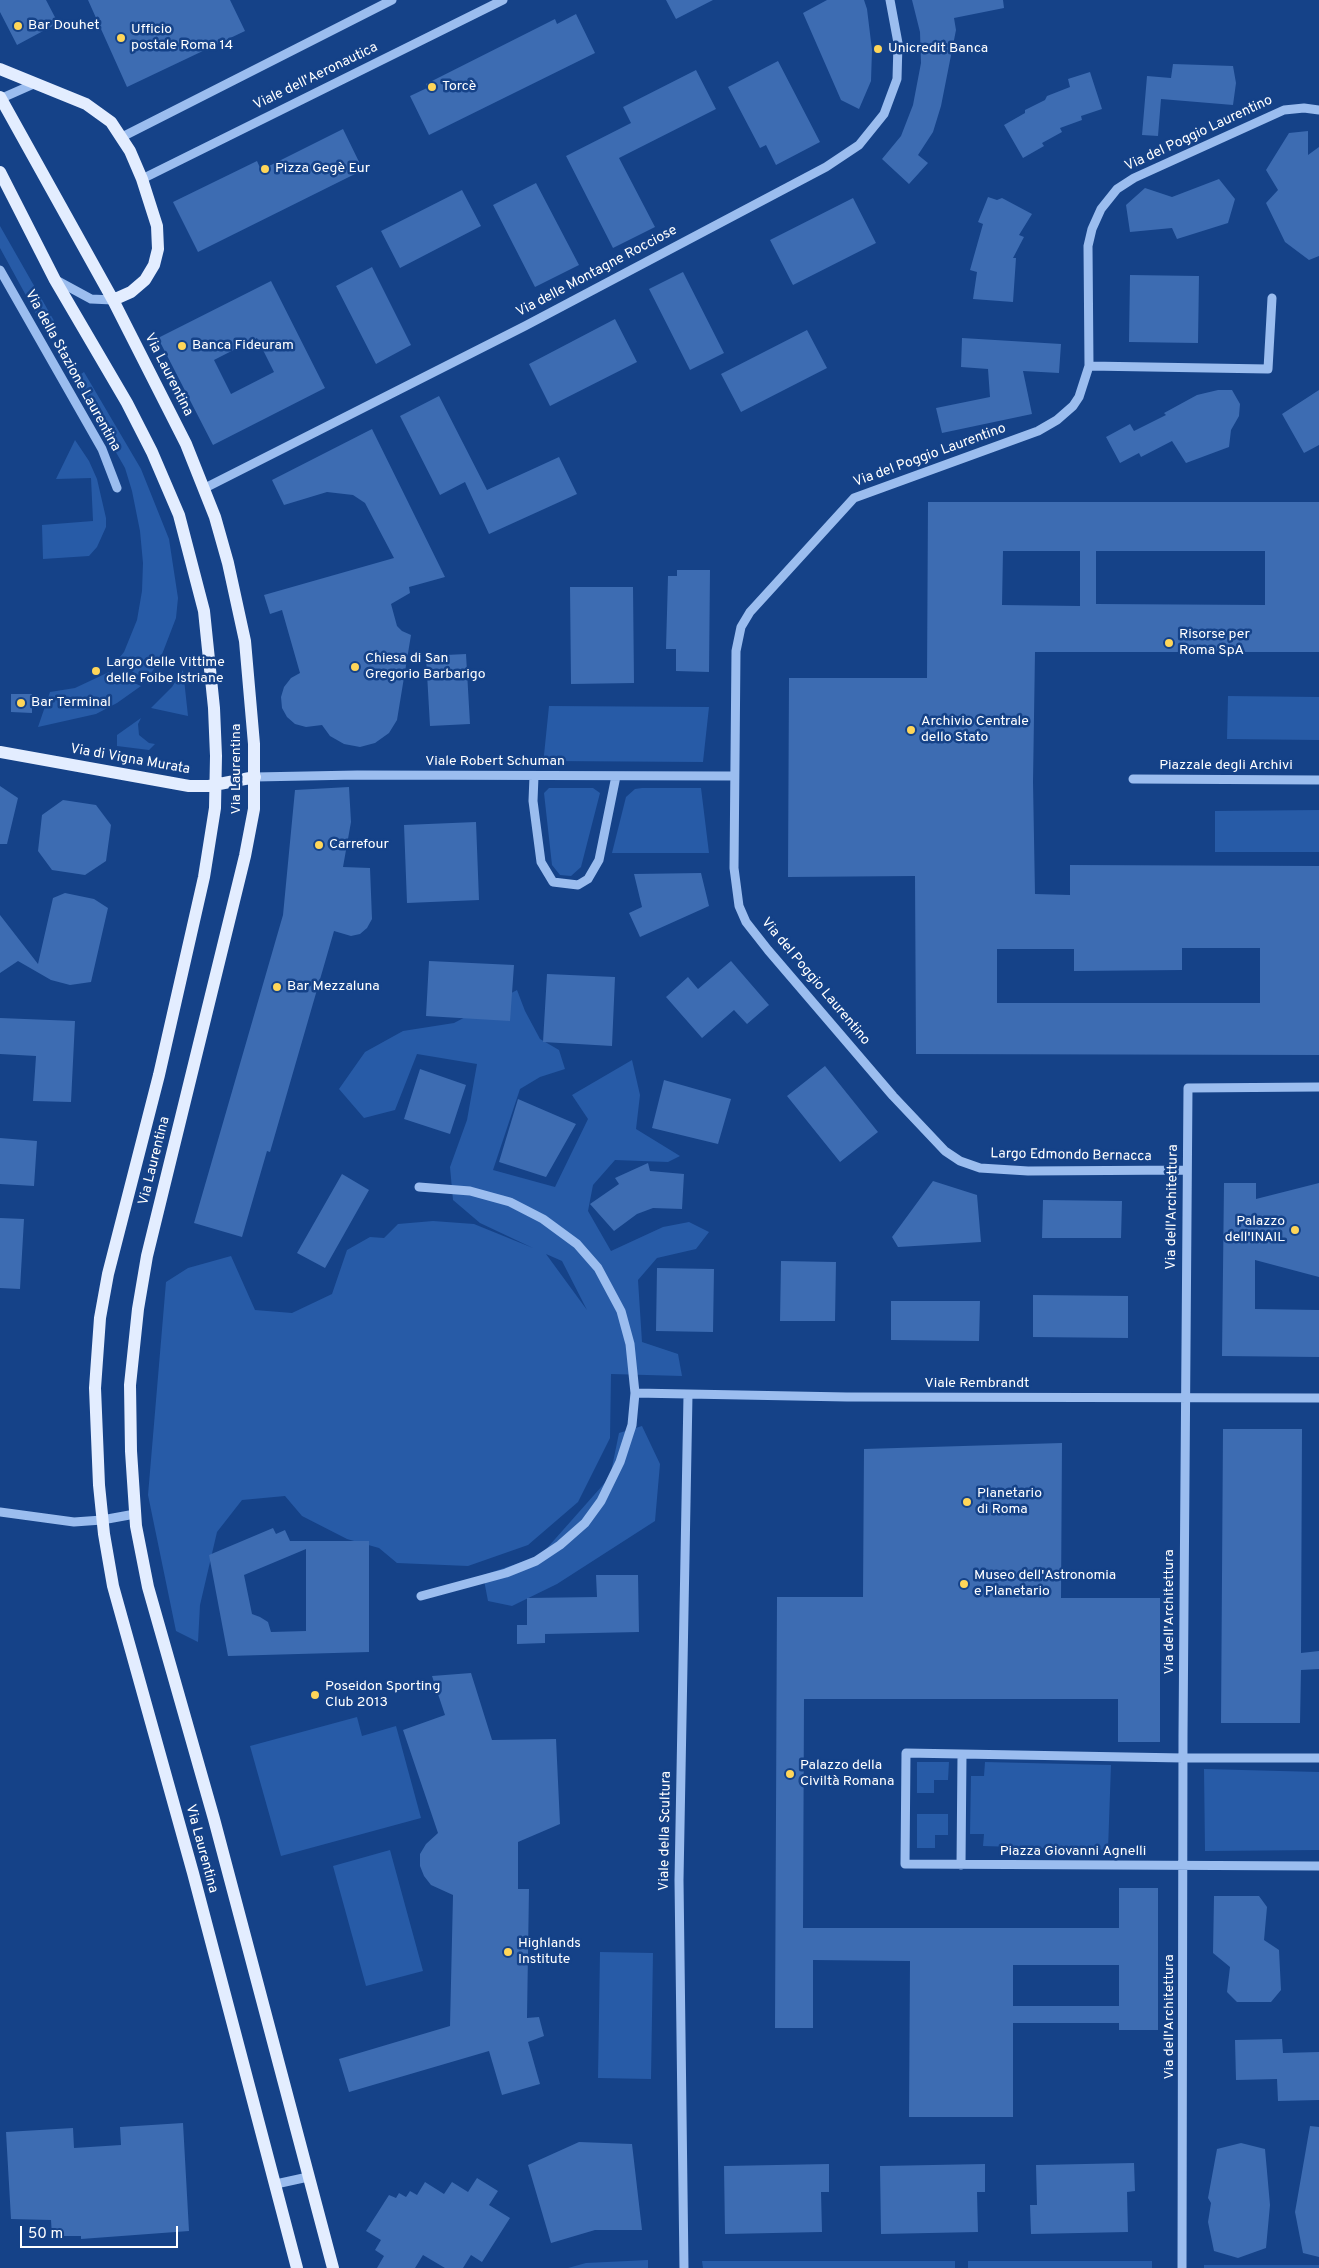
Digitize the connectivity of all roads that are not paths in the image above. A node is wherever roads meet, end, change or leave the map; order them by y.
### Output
1 (392, 0) edge
2 (503, 0) edge
3 (890, 0) edge
4 (0, 69) edge
5 (36, 84) junction
6 (0, 98) edge
7 (1319, 110) edge
8 (122, 137) junction
9 (0, 172) edge
10 (142, 179) junction
11 (0, 270) edge
12 (55, 280) junction
13 (1272, 298) dead end
14 (113, 300) junction
15 (1088, 366) junction
16 (117, 488) dead end
17 (205, 488) junction
18 (0, 752) edge
19 (534, 776) junction
20 (616, 776) junction
21 (734, 776) junction
22 (255, 777) junction
23 (1133, 779) dead end
24 (1319, 780) edge
25 (216, 784) junction
26 (1319, 1087) edge
27 (893, 1096) joint
28 (1187, 1170) junction
29 (419, 1187) dead end
30 (635, 1393) junction
31 (688, 1395) junction
32 (1185, 1398) junction
33 (1319, 1398) edge
34 (0, 1512) edge
35 (135, 1514) junction
36 (102, 1520) junction
37 (421, 1596) dead end
38 (962, 1754) junction
39 (1183, 1758) junction
40 (1319, 1758) edge
41 (961, 1865) junction
42 (1184, 1866) junction
43 (1319, 1866) edge
44 (308, 2176) junction
45 (276, 2184) junction
46 (297, 2268) edge
47 (333, 2268) edge
48 (684, 2268) edge
49 (1182, 2268) edge

1 - 8 street
2 - 10 street, Viale dell'Aeronautica
3 - 17 street, Via delle Montagne Rocciose
4 - 5 main road
5 - 6 street
5 - 8 main road
6 - 14 main road, Via Laurentina
7 - 15 street, Via del Poggio Laurentino
8 - 10 main road
9 - 12 main road, Via Laurentina
10 - 14 main road
11 - 16 street, Via della Stazione Laurentina
12 - 14 street
12 - 25 main road, Via Laurentina
13 - 15 street
14 - 17 main road, Via Laurentina
15 - 21 street, Via del Poggio Laurentino
17 - 22 main road, Via Laurentina
18 - 25 main road, Via di Vigna Murata
19 - 20 street, Viale Robert Schuman
19 - 20 street
19 - 22 street, Viale Robert Schuman
20 - 21 street, Viale Robert Schuman
21 - 27 street, Via del Poggio Laurentino
22 - 25 main road, Via di Vigna Murata
22 - 35 main road, Via Laurentina
23 - 24 street, Piazzale degli Archivi
25 - 36 main road, Via Laurentina
26 - 28 street, Via dell'Architettura
27 - 28 street, Largo Edmondo Bernacca
28 - 32 street, Via dell'Architettura
29 - 30 street
30 - 31 street, Viale Rembrandt
30 - 37 street
31 - 32 street, Viale Rembrandt
31 - 48 street, Viale della Scultura
32 - 33 street, Viale Rembrandt
32 - 39 street, Via dell'Architettura
34 - 36 street
35 - 36 street
35 - 44 main road, Via Laurentina
36 - 45 main road, Via Laurentina
38 - 39 street, Piazza Giovanni Agnelli
38 - 41 street
38 - 41 street, Piazza Giovanni Agnelli
39 - 40 street, Piazza Giovanni Agnelli
39 - 42 street, Via dell'Architettura
41 - 42 street, Piazza Giovanni Agnelli
42 - 43 street, Piazza Giovanni Agnelli
42 - 49 street, Via dell'Architettura
44 - 45 street
44 - 47 main road, Via Laurentina
45 - 46 main road, Via Laurentina

